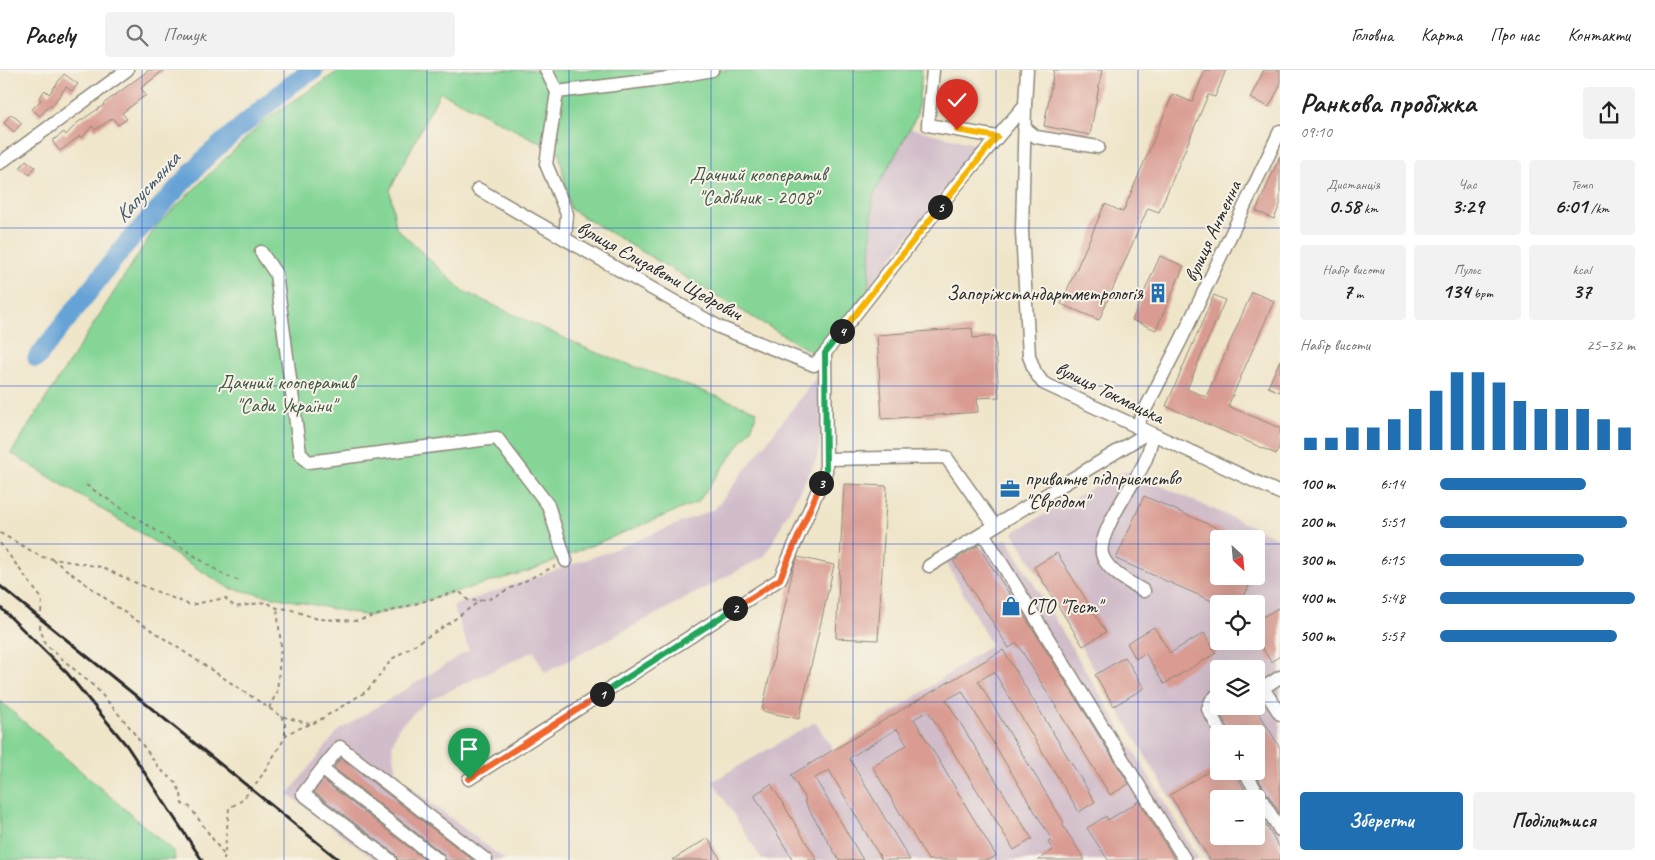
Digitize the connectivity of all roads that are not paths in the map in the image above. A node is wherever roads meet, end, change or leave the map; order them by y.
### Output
1 (127, 70) edge
2 (546, 70) edge
3 (712, 70) edge
4 (934, 70) edge
5 (1027, 70) edge
6 (557, 92) junction
7 (1025, 104) junction
8 (1024, 127) junction
9 (1280, 131) edge
10 (997, 137) junction
11 (1098, 147) dead end
12 (0, 163) edge
13 (478, 189) dead end
14 (565, 239) junction
15 (261, 252) dead end
16 (825, 353) junction
17 (1136, 427) junction
18 (1151, 433) junction
19 (826, 459) junction
20 (1280, 493) edge
21 (995, 526) junction
22 (983, 533) junction
23 (566, 560) road end
24 (929, 566) dead end
25 (1144, 591) dead end
26 (1280, 677) edge
27 (1265, 686) edge
28 (1265, 695) edge
29 (1280, 714) edge
30 (322, 769) junction
31 (469, 779) dead end
32 (1249, 780) edge
33 (1280, 830) edge
34 (390, 860) edge
35 (438, 860) edge
36 (486, 860) edge
37 (1185, 860) edge

1 - 12 street
2 - 6 street
3 - 6 street
4 - 10 street
5 - 7 street
6 - 14 street
7 - 8 street, вулиця Токмацька
7 - 10 street, вулиця Єлизавети Щедрович
8 - 11 street
8 - 17 street, вулиця Токмацька
9 - 17 street, вулиця Антенна
10 - 16 street, вулиця Єлизавети Щедрович
13 - 14 street, вулиця Єлизавети Щедрович
14 - 16 street, вулиця Єлизавети Щедрович
15 - 23 street
16 - 19 street
17 - 18 street, вулиця Токмацька
18 - 20 street, вулиця Токмацька
18 - 21 street
18 - 25 street
19 - 21 street
19 - 31 street
21 - 22 street
22 - 24 street
22 - 37 street
26 - 27 street
28 - 29 street
30 - 34 street
30 - 35 street
30 - 36 street
32 - 33 street

